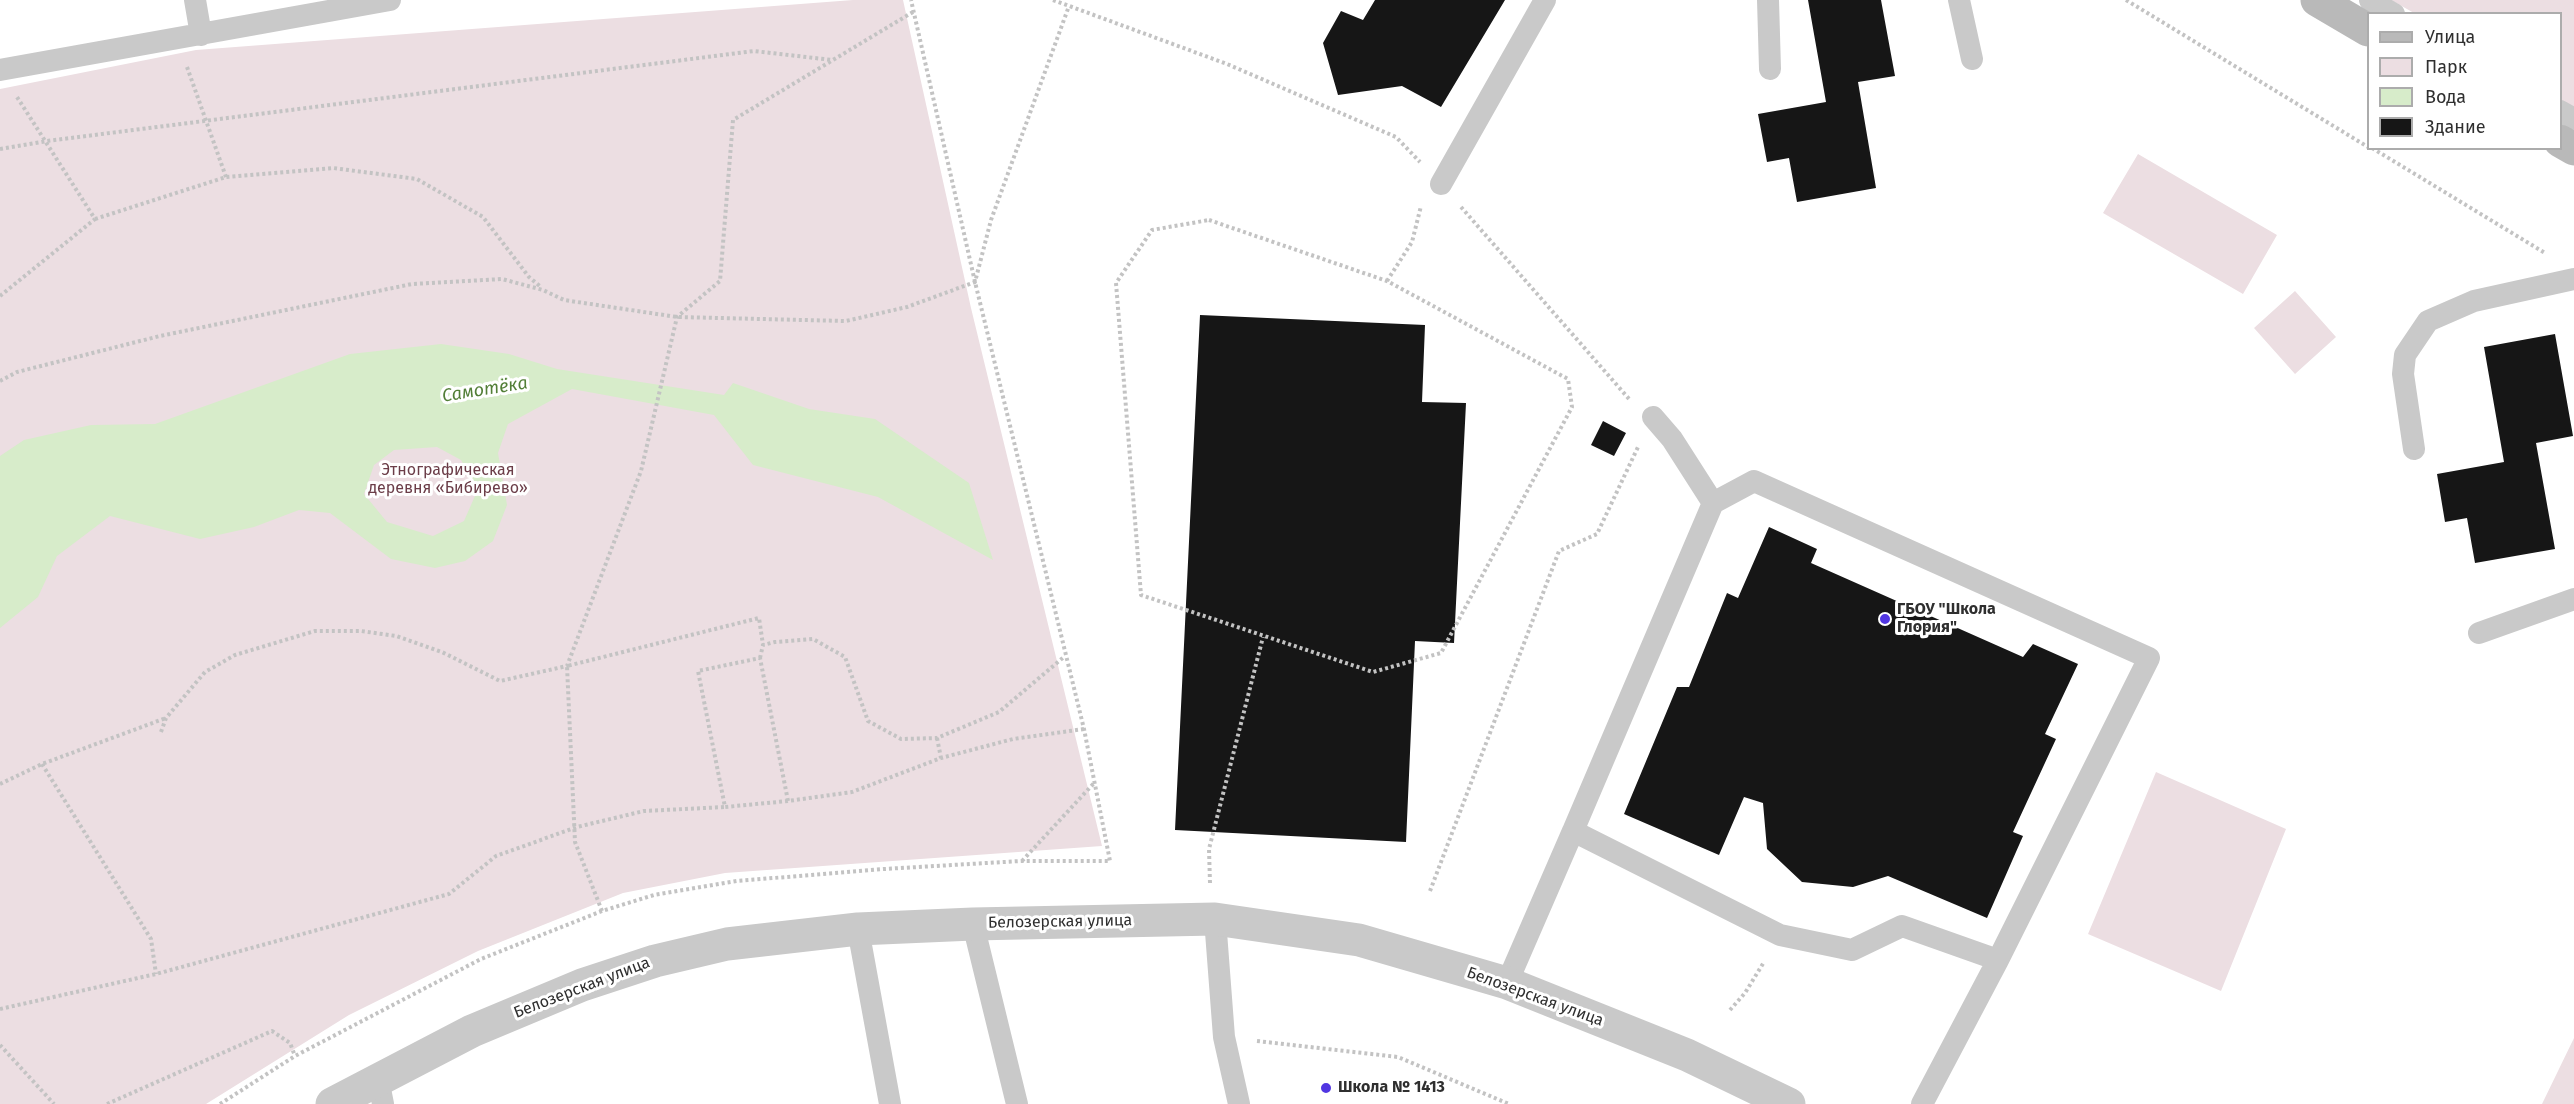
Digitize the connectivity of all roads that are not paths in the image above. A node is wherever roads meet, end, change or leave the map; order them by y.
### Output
1 (195, 0) edge
2 (390, 0) edge
3 (1545, 0) edge
4 (1768, 0) edge
5 (1959, 0) edge
6 (2317, 0) edge
7 (2370, 0) edge
8 (2391, 12) edge
9 (2367, 29) edge
10 (201, 34) junction
11 (1972, 59) dead end
12 (1770, 69) dead end
13 (0, 70) edge
14 (1435, 178) road end
15 (2574, 279) edge
16 (1653, 417) road end
17 (2414, 449) dead end
18 (1713, 503) junction
19 (2574, 599) edge
20 (2479, 633) dead end
21 (1573, 831) junction
22 (1215, 920) junction
23 (973, 924) junction
24 (858, 929) junction
25 (1998, 960) junction
26 (1507, 983) junction
27 (381, 1091) edge
28 (332, 1104) edge
29 (890, 1104) edge
30 (1017, 1104) edge
31 (1239, 1104) edge
32 (1789, 1104) edge
33 (1922, 1104) edge

1 - 10 lane
2 - 10 lane
3 - 14 lane
4 - 12 lane
5 - 11 lane
6 - 9 main road
7 - 8 lane
10 - 13 lane
15 - 17 lane
16 - 18 lane
18 - 21 lane
18 - 25 lane
19 - 20 lane
21 - 25 lane
21 - 26 lane
22 - 23 street, Белозерская улица
22 - 26 street, Белозерская улица
22 - 31 lane
23 - 24 street, Белозерская улица
23 - 30 lane
24 - 27 street, Белозерская улица
24 - 29 lane
25 - 33 lane
26 - 32 street, Белозерская улица
27 - 28 street, Белозерская улица

